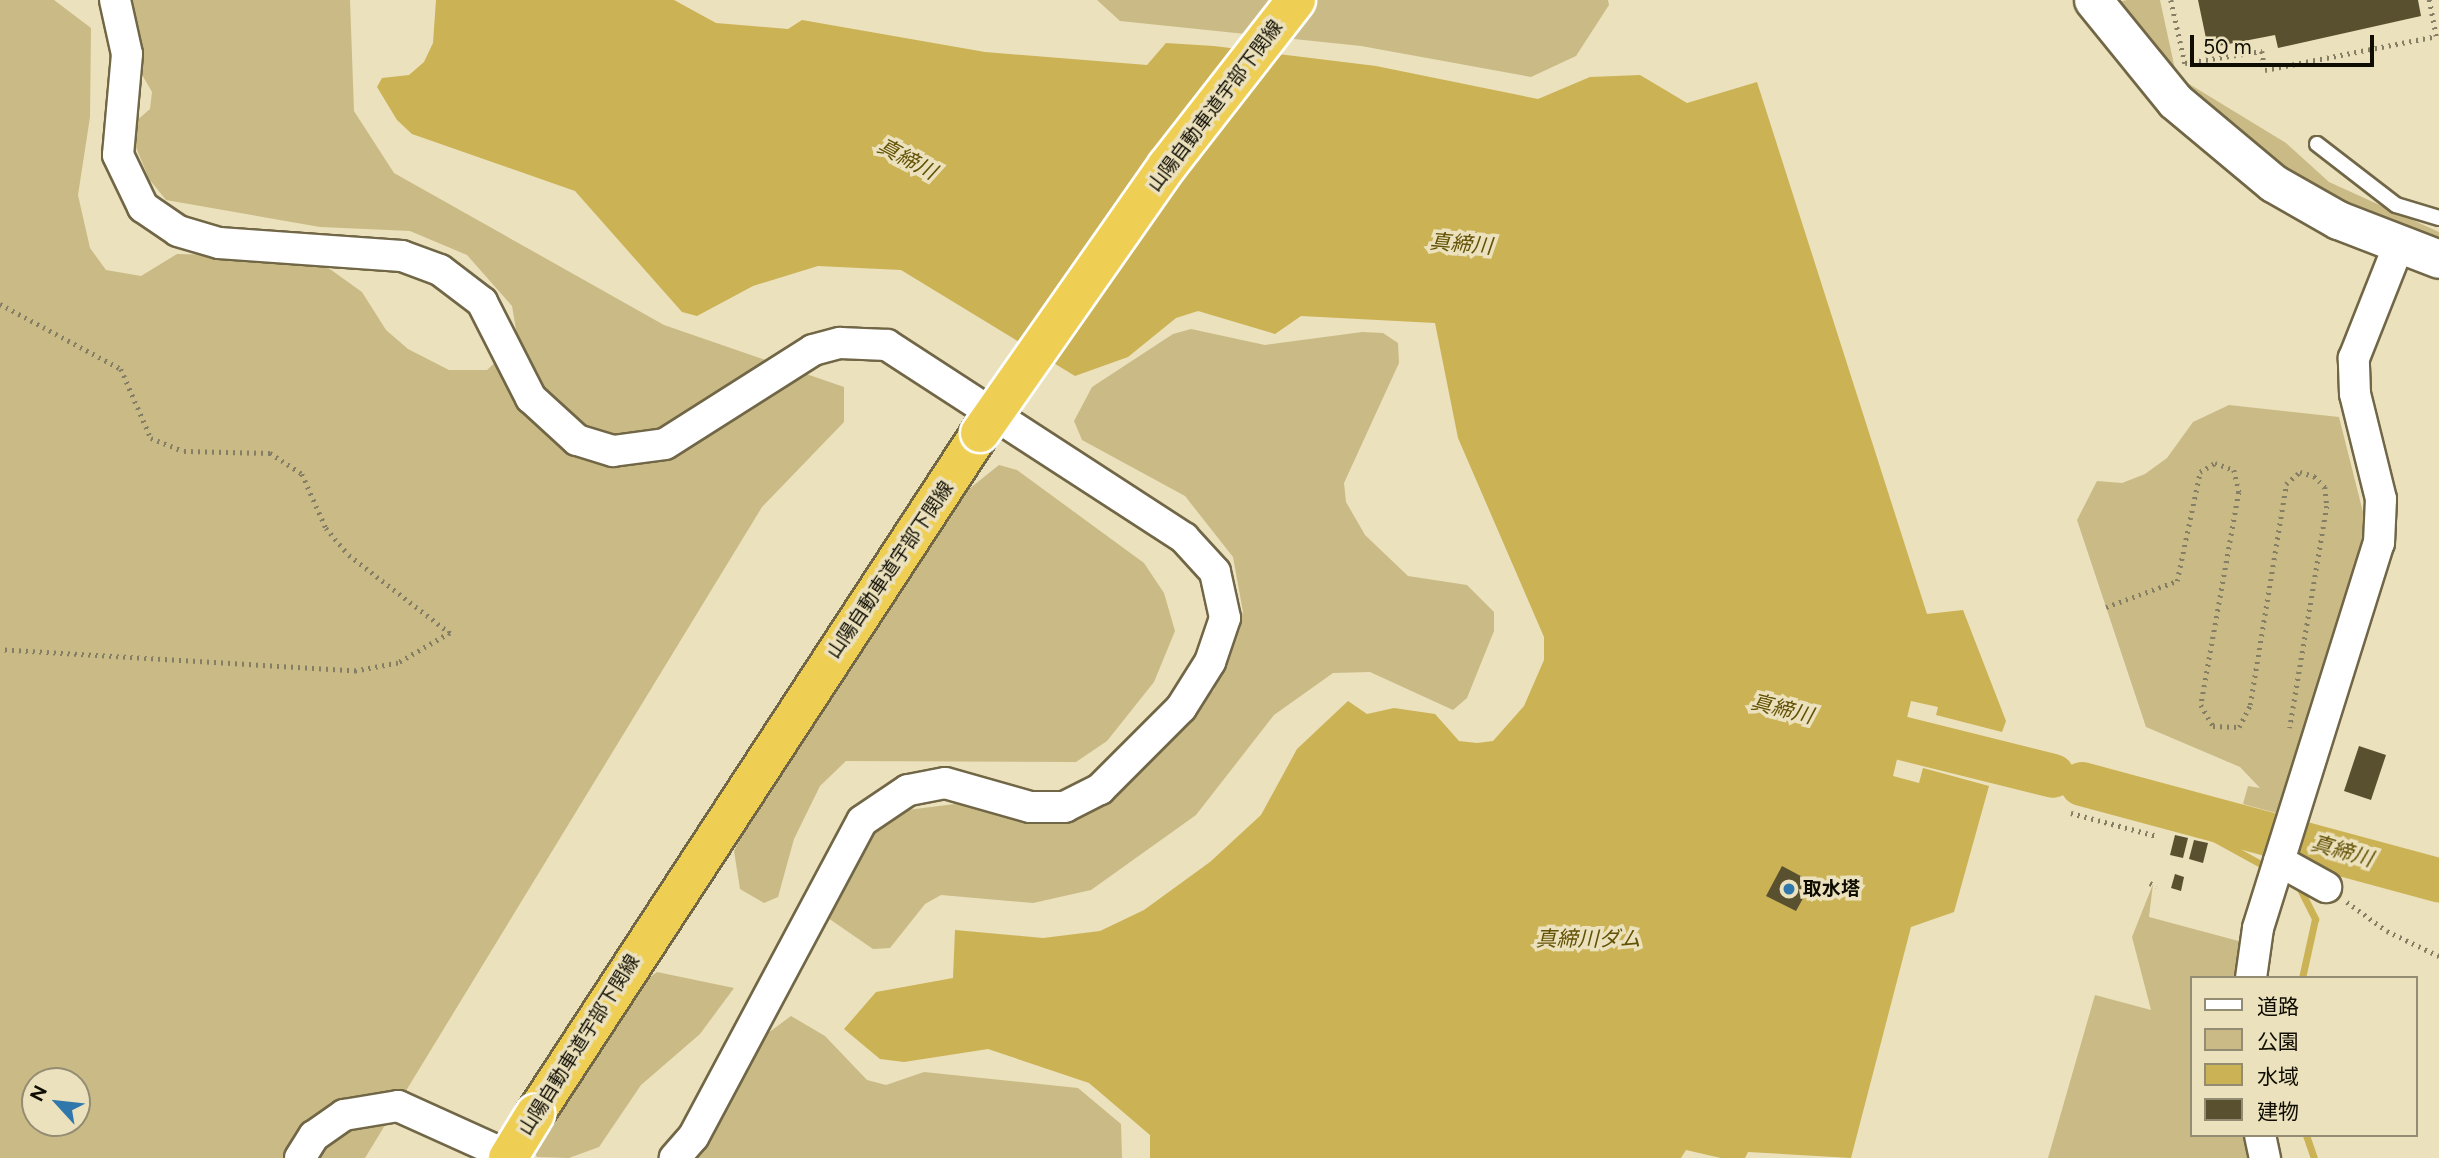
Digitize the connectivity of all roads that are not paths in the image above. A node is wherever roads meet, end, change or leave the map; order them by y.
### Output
1 (115, 0) edge
2 (1296, 0) edge
3 (2093, 0) edge
4 (2316, 144) dead end
5 (2439, 218) edge
6 (2398, 247) junction
7 (2439, 259) edge
8 (2281, 856) junction
9 (2326, 887) road end
10 (2251, 976) edge
11 (2260, 1137) edge
12 (300, 1158) edge
13 (508, 1158) edge
14 (513, 1158) edge
15 (675, 1158) edge
16 (2264, 1158) edge

1 - 15 street
2 - 13 highway, 山陽自動車道宇部下関線, bridge
3 - 6 street
4 - 5 lane
6 - 7 street
6 - 8 street
8 - 9 street
8 - 10 street
11 - 16 street
12 - 14 street

